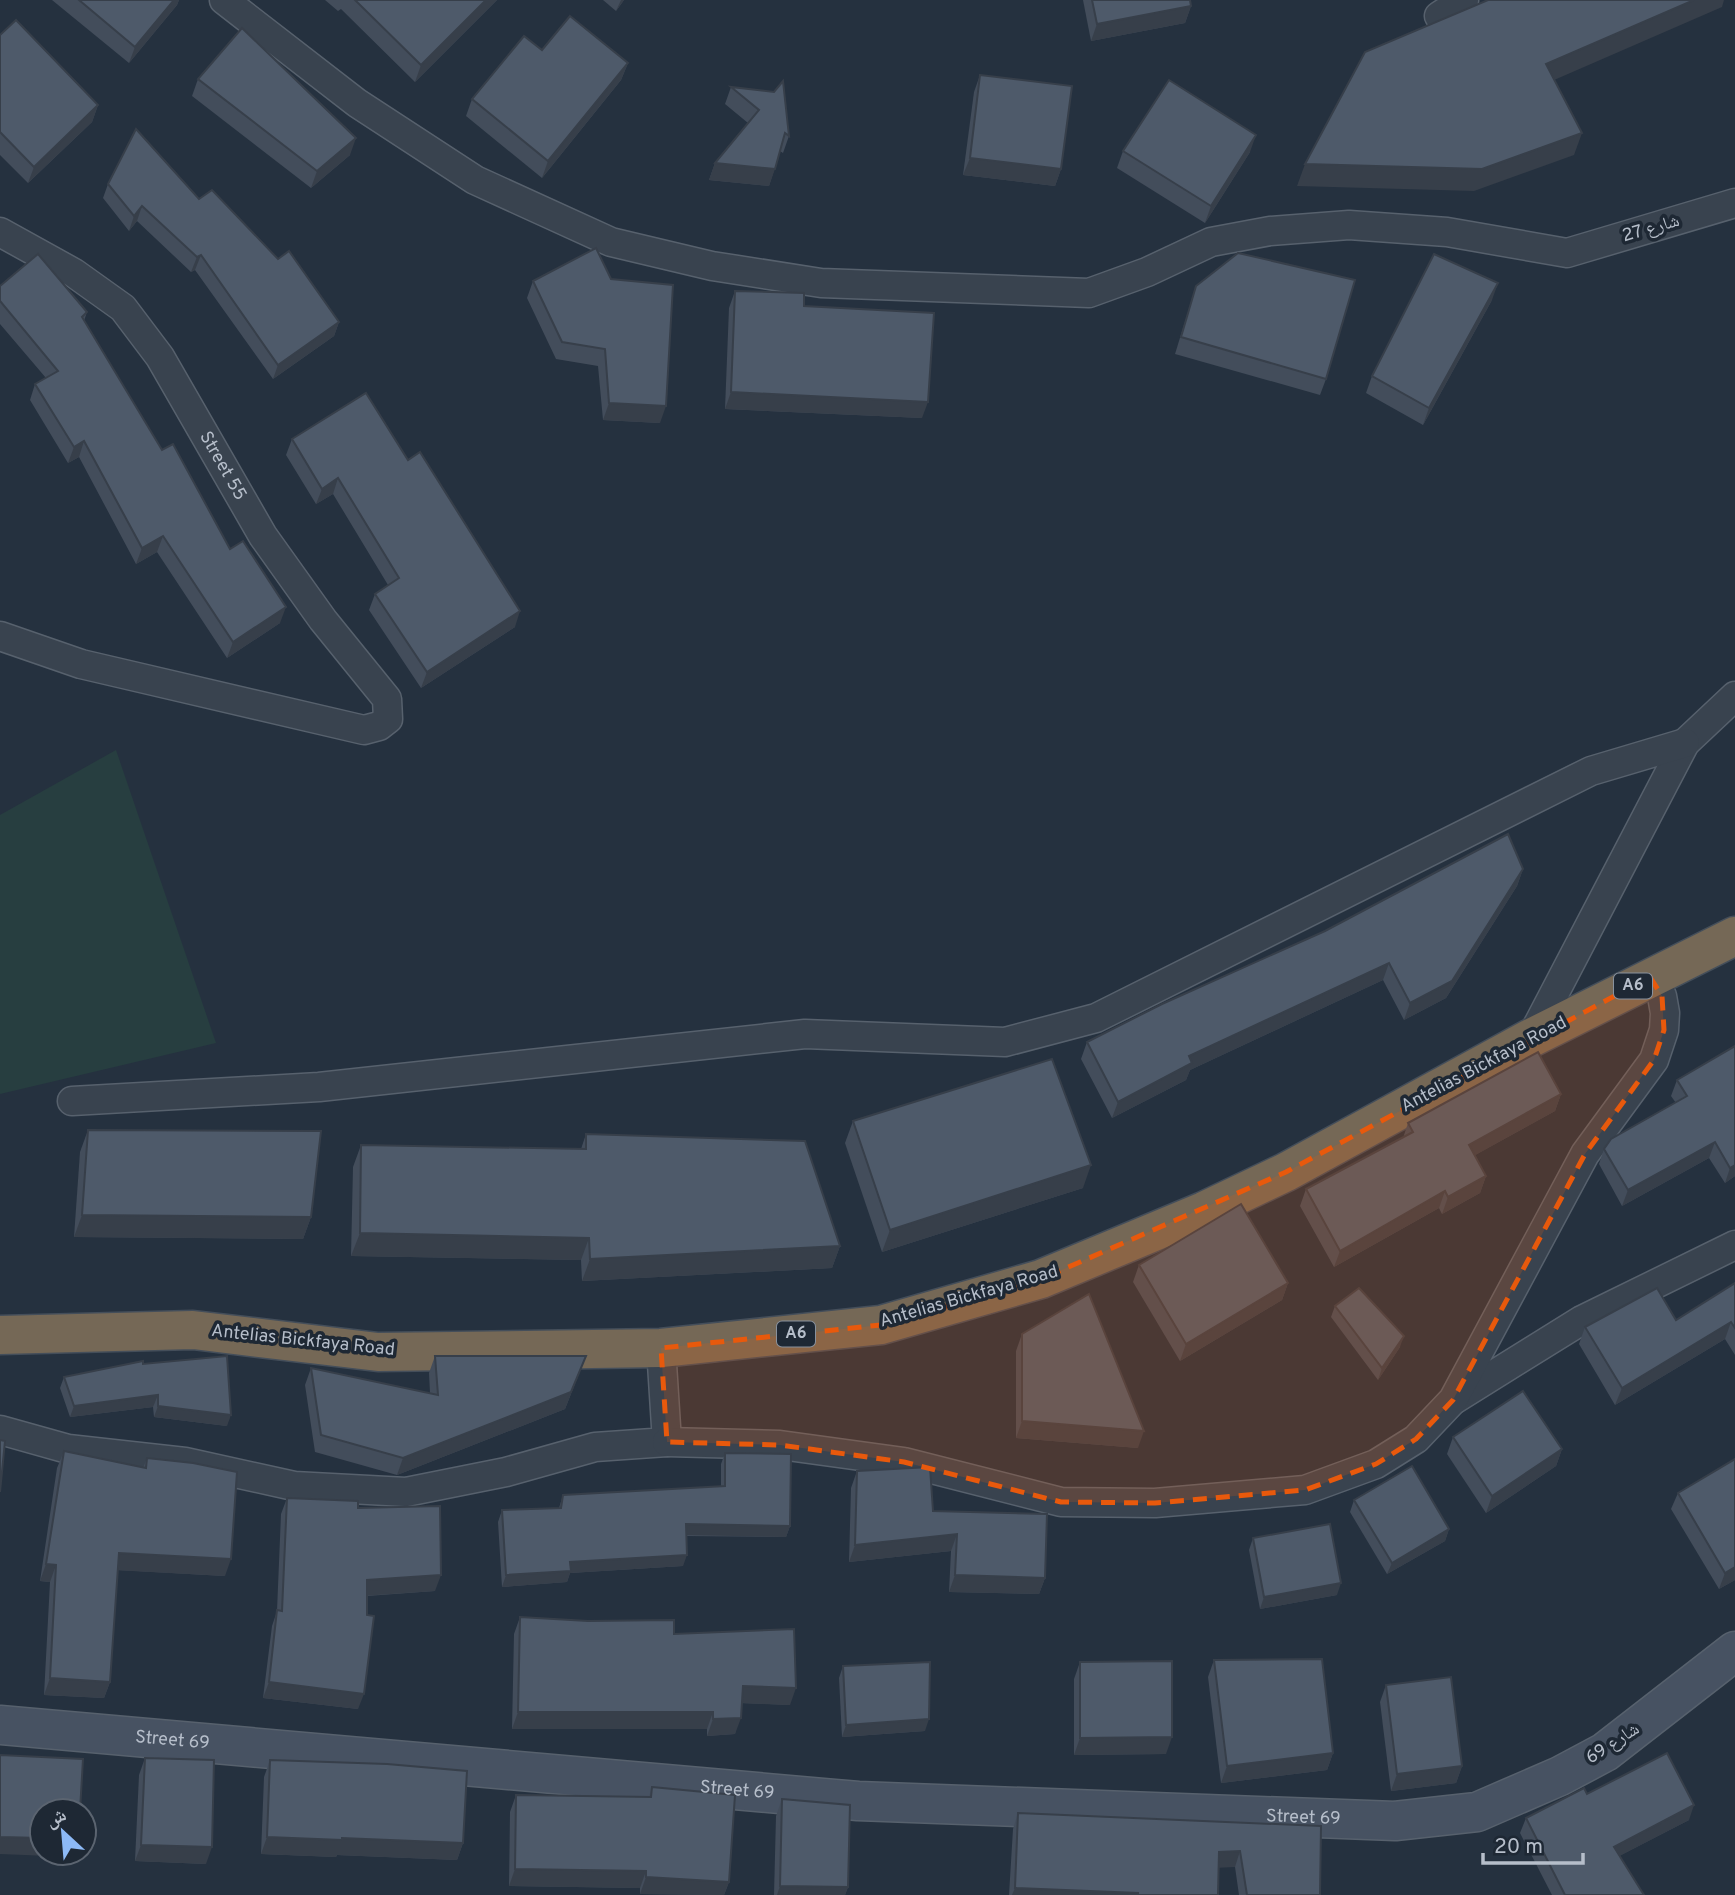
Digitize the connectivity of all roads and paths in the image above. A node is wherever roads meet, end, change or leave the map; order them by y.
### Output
1 (224, 0) edge
2 (1464, 0) edge
3 (1439, 16) dead end
4 (1735, 203) edge
5 (0, 232) edge
6 (0, 636) edge
7 (1735, 696) edge
8 (1685, 743) junction
9 (1735, 936) edge
10 (1650, 976) junction
11 (1531, 1038) junction
12 (72, 1101) dead end
13 (1735, 1245) edge
14 (0, 1335) edge
15 (661, 1348) junction
16 (1453, 1400) junction
17 (0, 1430) edge
18 (667, 1442) junction
19 (1735, 1651) edge
20 (0, 1725) edge

1 - 4 street, شارع 27
2 - 3 street
5 - 6 street, Street 55
7 - 8 street
8 - 11 street
8 - 12 street
9 - 10 highway, Antelias Bickfaya Road / A6
10 - 11 highway, Antelias Bickfaya Road / A6
10 - 16 street
11 - 15 highway, Antelias Bickfaya Road / A6
13 - 16 street
14 - 15 highway, Antelias Bickfaya Road / A6
15 - 18 street
16 - 18 street
17 - 18 street
19 - 20 street, Street 69

